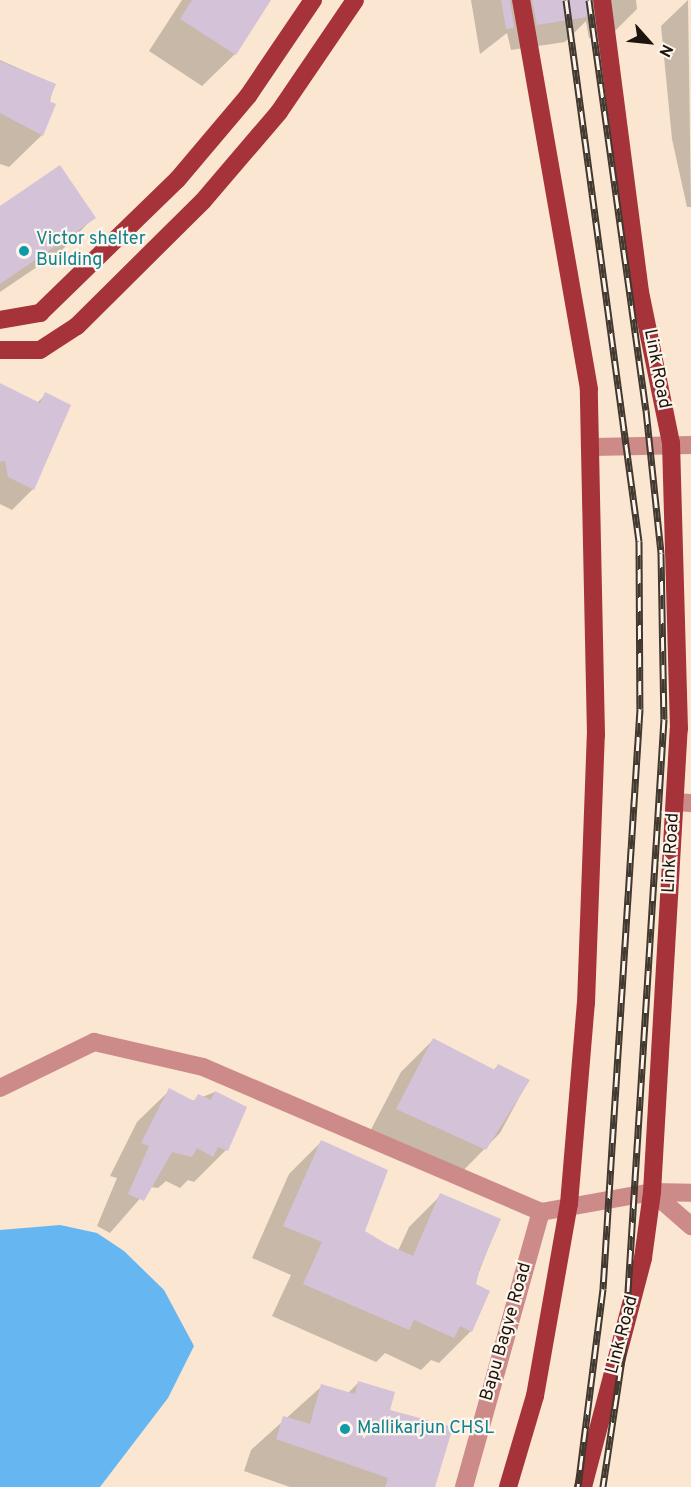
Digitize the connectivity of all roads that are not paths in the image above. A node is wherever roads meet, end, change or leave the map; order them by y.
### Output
1 (313, 0) edge
2 (355, 0) edge
3 (521, 0) edge
4 (602, 0) edge
5 (0, 320) edge
6 (0, 350) edge
7 (670, 442) junction
8 (691, 445) edge
9 (593, 447) junction
10 (683, 803) edge
11 (0, 1088) edge
12 (652, 1192) junction
13 (691, 1193) edge
14 (569, 1204) junction
15 (542, 1212) junction
16 (691, 1226) edge
17 (643, 1258) junction
18 (464, 1487) edge
19 (508, 1487) edge
20 (583, 1487) edge
21 (592, 1487) edge

1 - 5 main road
2 - 6 main road
3 - 9 main road
4 - 7 main road, Link Road
7 - 8 street
7 - 9 street
7 - 10 main road, Link Road
9 - 14 main road
10 - 12 main road, Link Road
11 - 15 street
12 - 13 street
12 - 14 street
12 - 16 street
12 - 17 main road, Link Road
14 - 15 street
14 - 19 main road
15 - 18 street, Bapu Bagve Road
17 - 20 main road, Link Road
17 - 21 street

